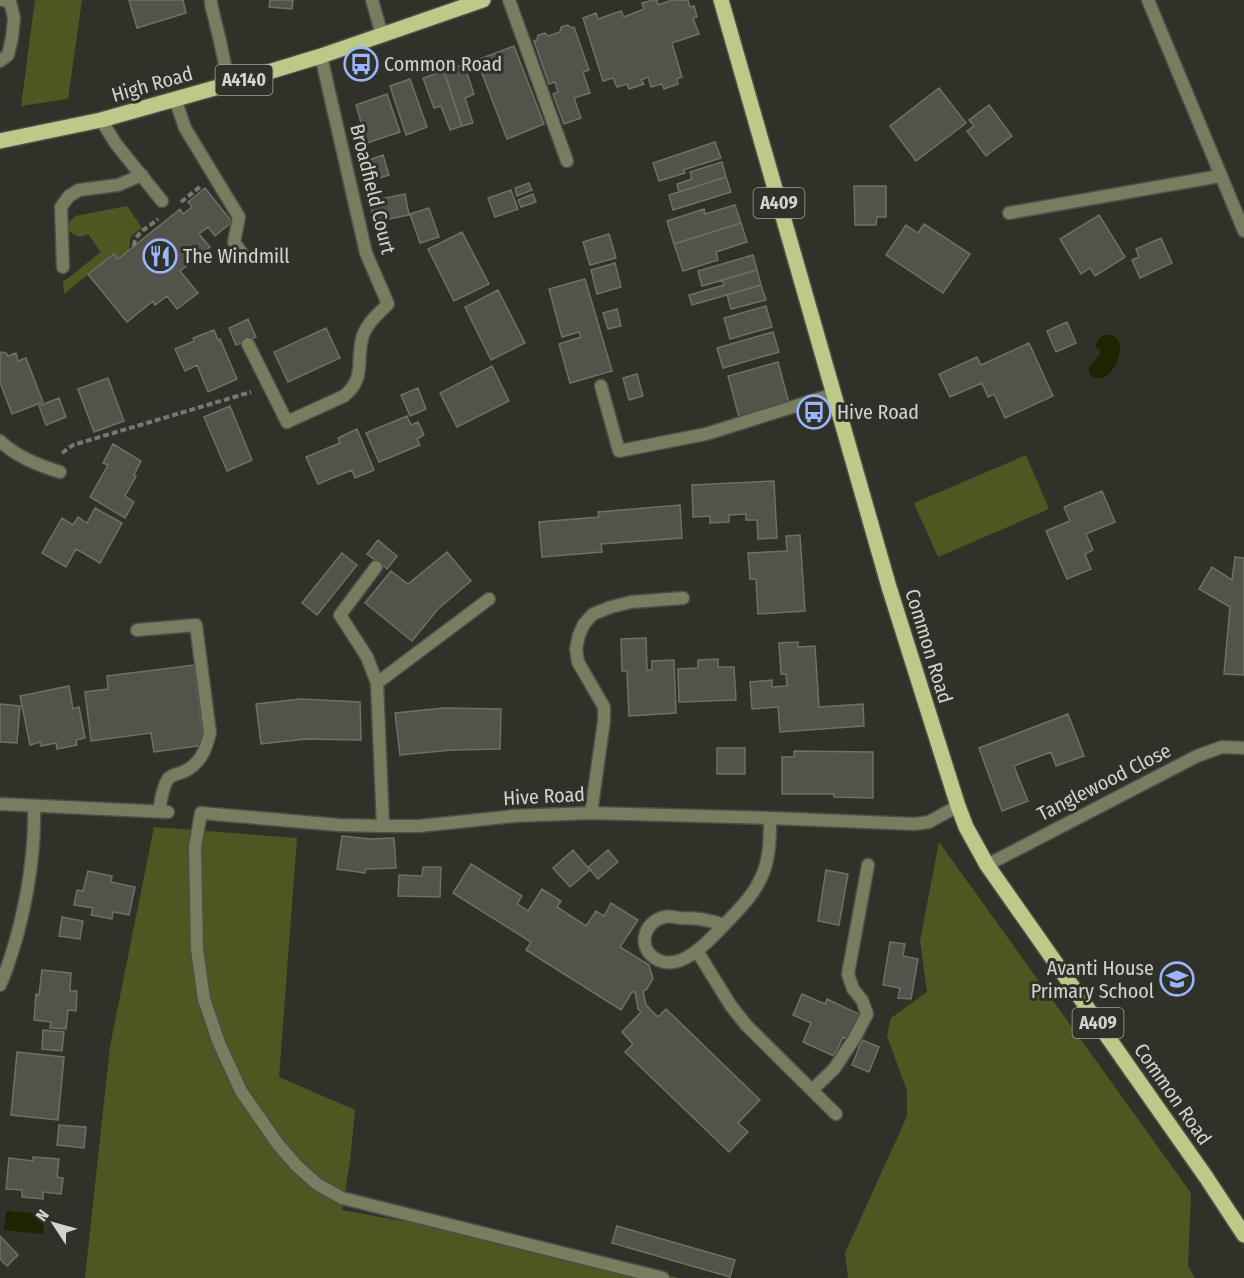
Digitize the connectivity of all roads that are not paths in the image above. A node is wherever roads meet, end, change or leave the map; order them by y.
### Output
1 (3, 0) edge
2 (211, 0) edge
3 (372, 0) edge
4 (483, 0) edge
5 (509, 0) edge
6 (721, 0) edge
7 (1148, 0) edge
8 (382, 35) junction
9 (321, 56) junction
10 (0, 61) edge
11 (229, 84) junction
12 (175, 99) junction
13 (101, 120) junction
14 (0, 141) edge
15 (567, 161) dead end
16 (142, 175) junction
17 (1220, 176) junction
18 (162, 201) dead end
19 (1009, 213) dead end
20 (1244, 231) edge
21 (246, 259) dead end
22 (63, 267) dead end
23 (248, 345) dead end
24 (601, 386) dead end
25 (834, 394) junction
26 (0, 441) edge
27 (60, 472) dead end
28 (376, 567) dead end
29 (683, 598) dead end
30 (489, 599) dead end
31 (137, 630) dead end
32 (378, 683) junction
33 (1244, 748) edge
34 (0, 804) edge
35 (34, 806) junction
36 (958, 806) junction
37 (591, 813) junction
38 (770, 818) junction
39 (383, 826) junction
40 (868, 865) dead end
41 (987, 865) junction
42 (723, 925) junction
43 (697, 951) junction
44 (0, 986) edge
45 (812, 1090) junction
46 (836, 1114) dead end
47 (1244, 1235) edge
48 (663, 1278) edge

1 - 10 street
2 - 11 street
3 - 8 street
4 - 8 main road, High Road / A4140
5 - 15 street
6 - 25 main road, Common Road / A409
7 - 17 street
8 - 9 main road, High Road / A4140
9 - 11 main road, High Road / A4140
9 - 23 street, Broadfield Court
11 - 12 main road, High Road / A4140
12 - 13 main road, High Road / A4140
12 - 21 street
13 - 14 main road, High Road / A4140
13 - 16 street
16 - 18 street
16 - 22 street
17 - 19 street
17 - 20 street
24 - 25 street
25 - 36 main road, Common Road / A409
26 - 27 street
28 - 32 street
29 - 37 street
30 - 32 street
31 - 35 street
32 - 39 street
33 - 41 street, Tanglewood Close
34 - 35 street
35 - 44 street
36 - 38 street, Hive Road
36 - 41 main road, Common Road / A409
37 - 38 street, Hive Road
37 - 39 street, Hive Road
38 - 42 street
39 - 48 street, Hive Road
40 - 45 street
41 - 47 main road, Common Road / A409
42 - 43 street
42 - 43 street
43 - 45 street
45 - 46 street

